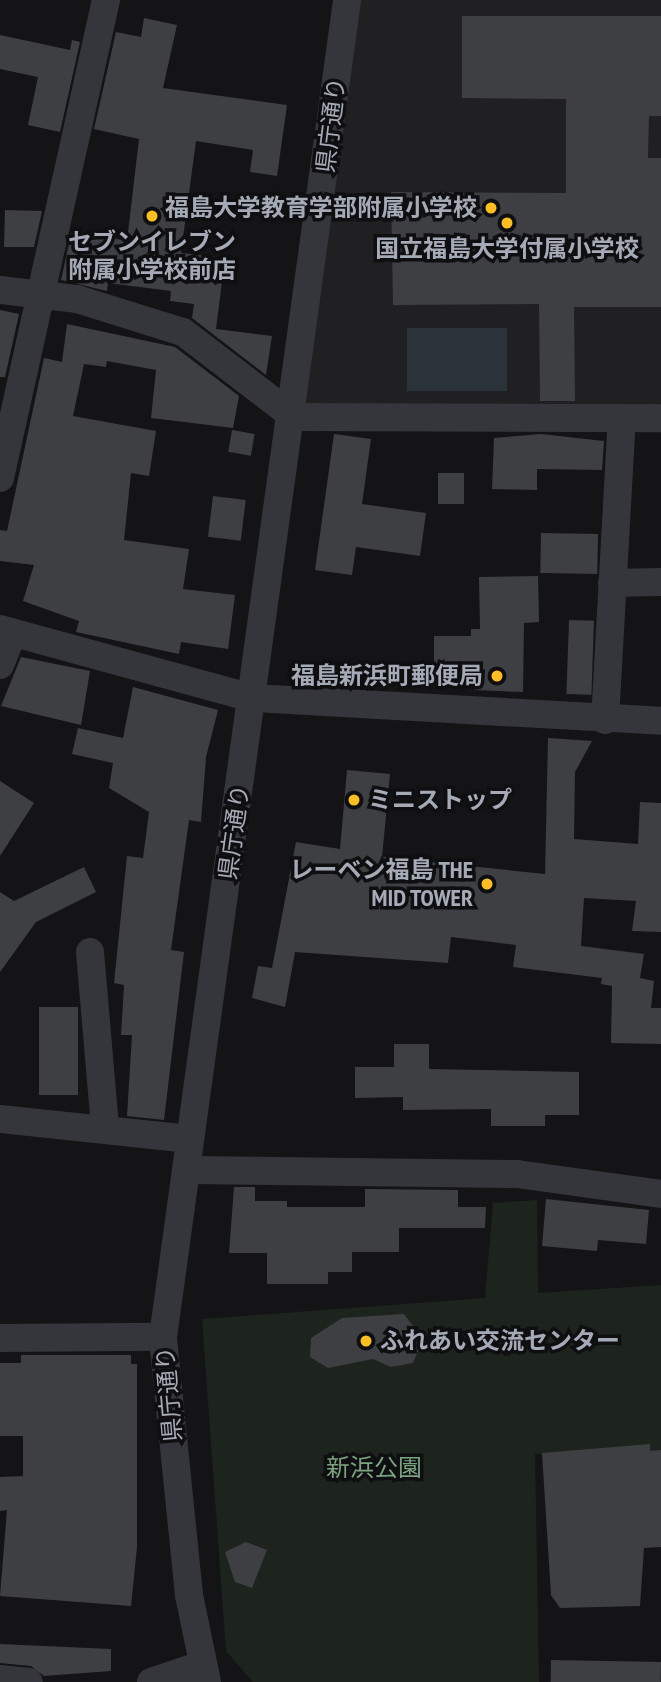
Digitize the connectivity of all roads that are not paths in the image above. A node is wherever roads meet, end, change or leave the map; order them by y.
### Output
1 (106, 0) edge
2 (347, 0) edge
3 (0, 290) edge
4 (43, 292) junction
5 (294, 417) junction
6 (622, 418) junction
7 (661, 418) edge
8 (0, 478) edge
9 (661, 582) edge
10 (612, 583) junction
11 (6, 631) edge
12 (0, 665) edge
13 (253, 698) junction
14 (605, 720) junction
15 (661, 721) edge
16 (90, 952) dead end
17 (0, 1119) edge
18 (105, 1127) junction
19 (190, 1139) junction
20 (187, 1170) junction
21 (661, 1194) edge
22 (163, 1337) junction
23 (0, 1338) edge
24 (204, 1674) edge
25 (0, 1679) edge
26 (29, 1682) edge
27 (151, 1682) edge

1 - 4 street
2 - 5 street, 県庁通り
3 - 4 street
4 - 5 street
4 - 8 street
5 - 6 street
5 - 13 street, 県庁通り
6 - 7 street
6 - 10 street
9 - 10 street
10 - 14 street
11 - 12 street
11 - 13 street
13 - 14 street
13 - 19 street, 県庁通り
14 - 15 street
16 - 18 street
17 - 18 street
18 - 19 street
19 - 20 street, 県庁通り
20 - 21 street
20 - 22 street, 県庁通り
22 - 23 street
22 - 24 street, 県庁通り
24 - 27 street
25 - 26 street

